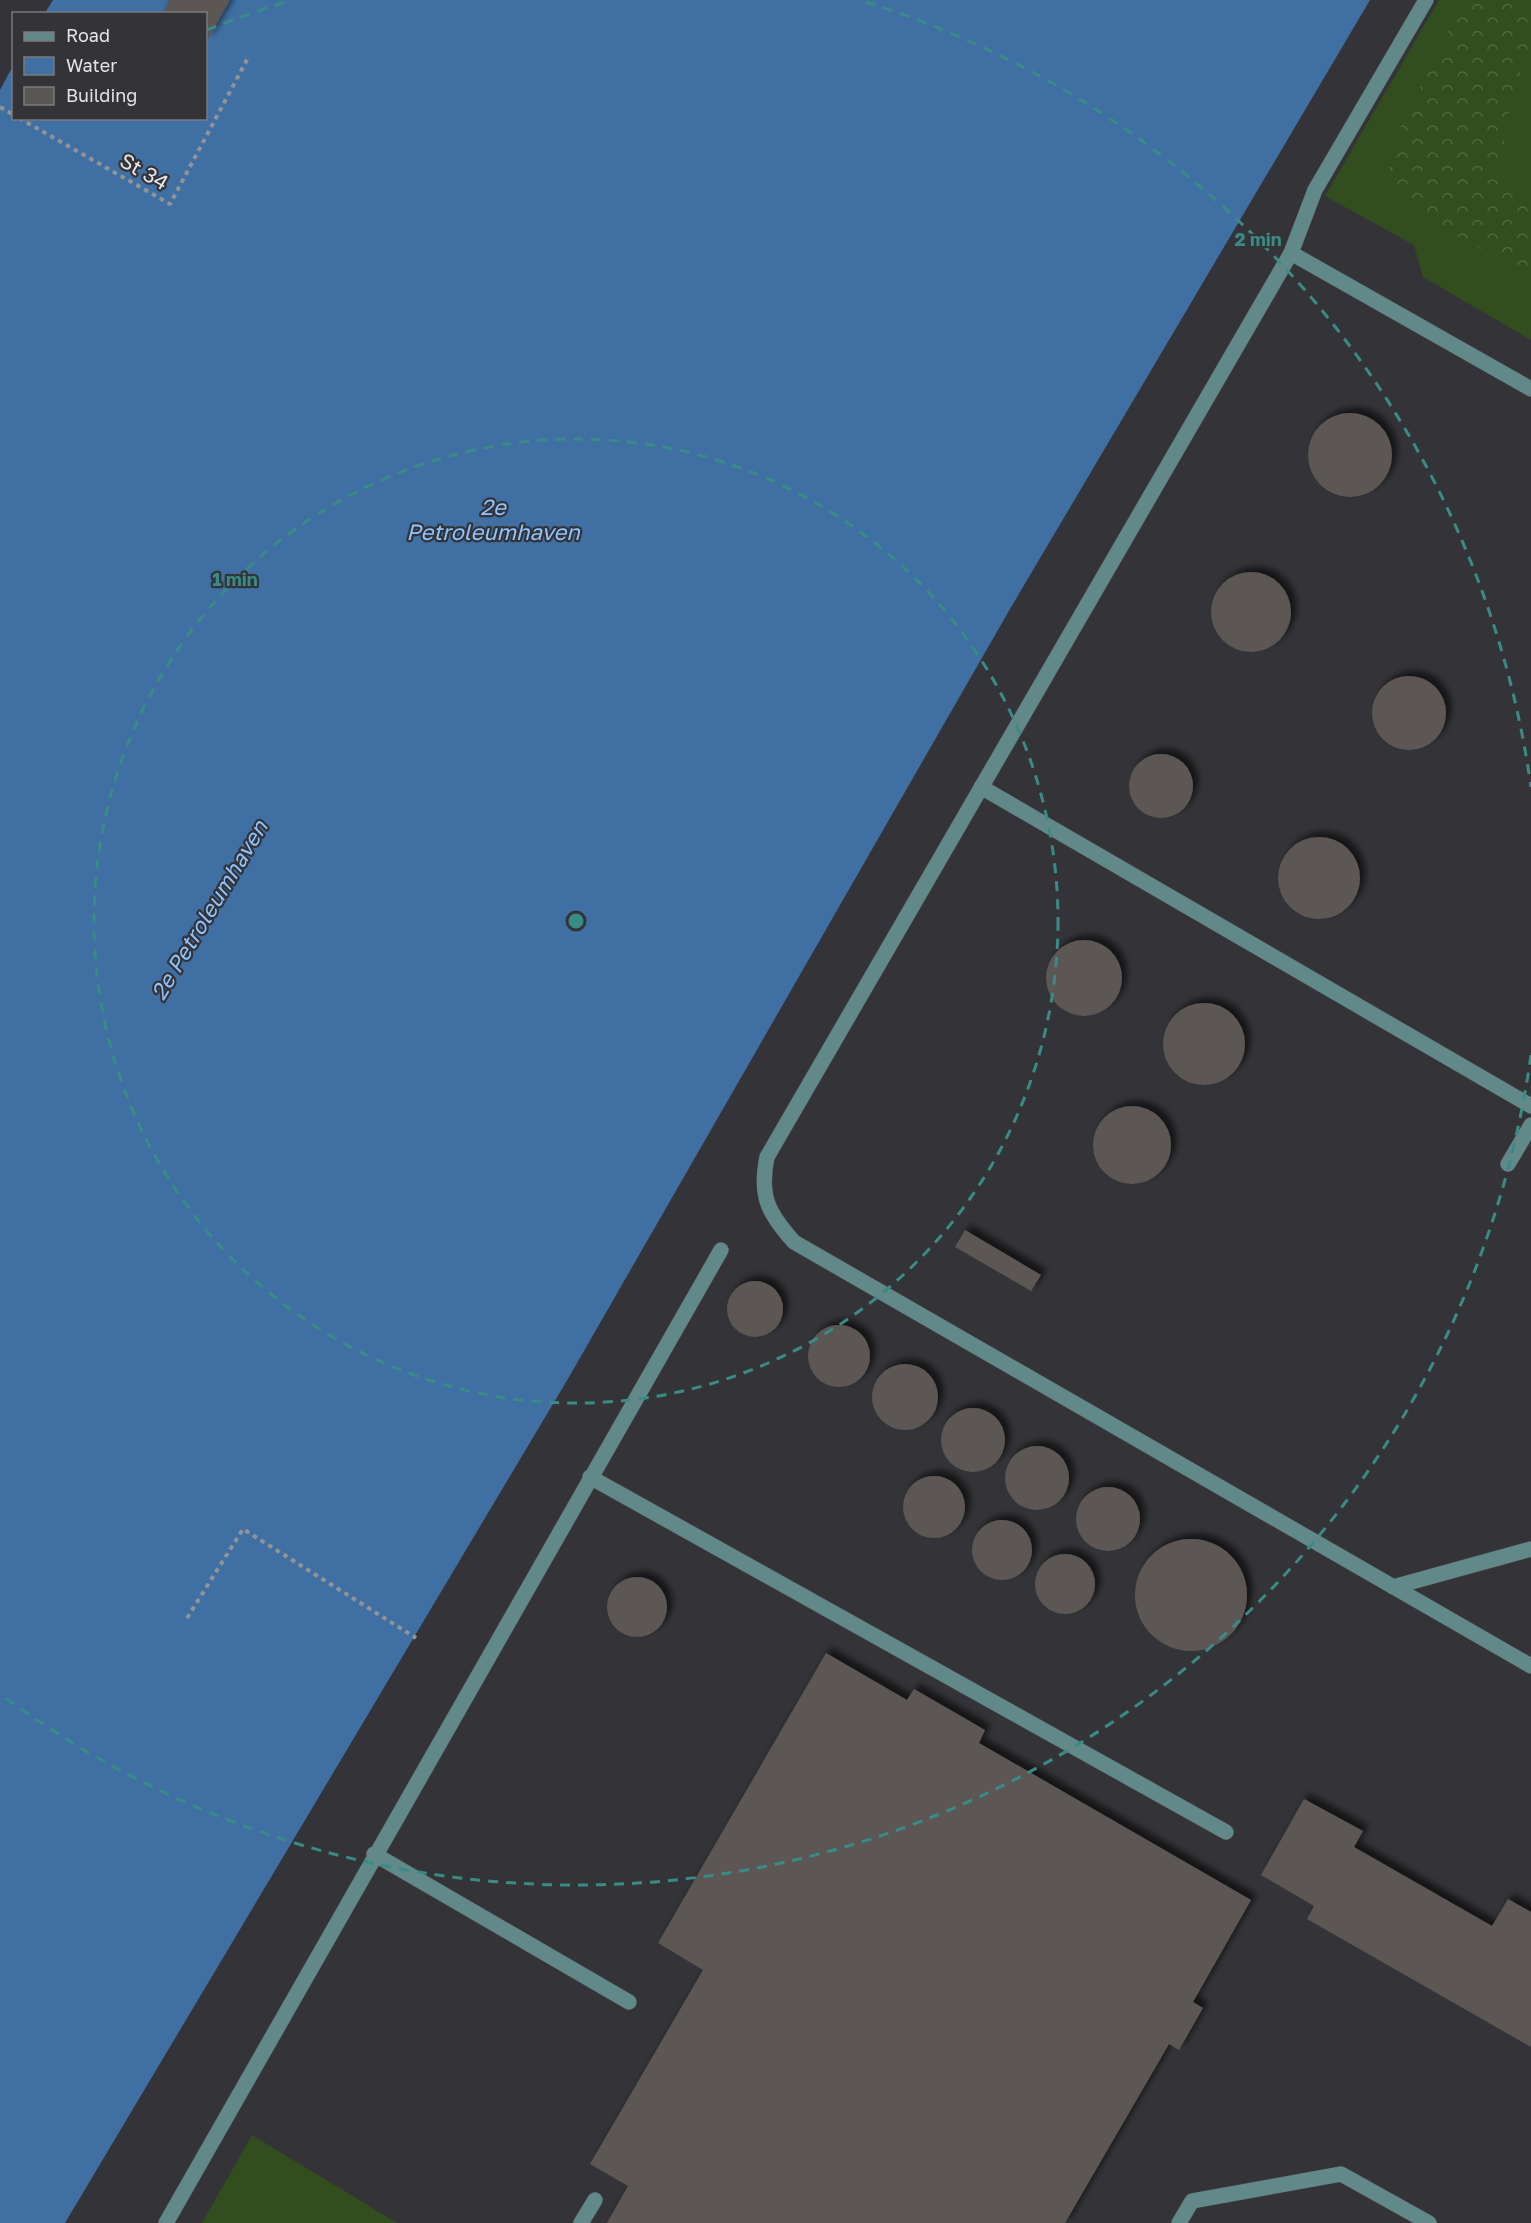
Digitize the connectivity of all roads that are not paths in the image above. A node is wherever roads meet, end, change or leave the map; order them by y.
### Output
1 (1426, 0) edge
2 (1291, 253) junction
3 (1531, 389) edge
4 (981, 787) junction
5 (1531, 1106) edge
6 (1531, 1125) edge
7 (1508, 1164) dead end
8 (721, 1250) dead end
9 (590, 1477) junction
10 (1531, 1549) edge
11 (1394, 1587) junction
12 (1531, 1666) edge
13 (1226, 1832) dead end
14 (374, 1854) junction
15 (629, 2002) dead end
16 (595, 2200) dead end
17 (166, 2223) edge
18 (581, 2223) edge
19 (1179, 2223) edge
20 (1429, 2223) edge

1 - 2 lane
2 - 3 lane
2 - 4 lane
4 - 5 lane
4 - 11 lane
6 - 7 lane
8 - 9 lane
9 - 13 lane
9 - 14 lane
10 - 11 lane
11 - 12 lane
14 - 15 lane
14 - 17 lane
16 - 18 lane
19 - 20 lane

